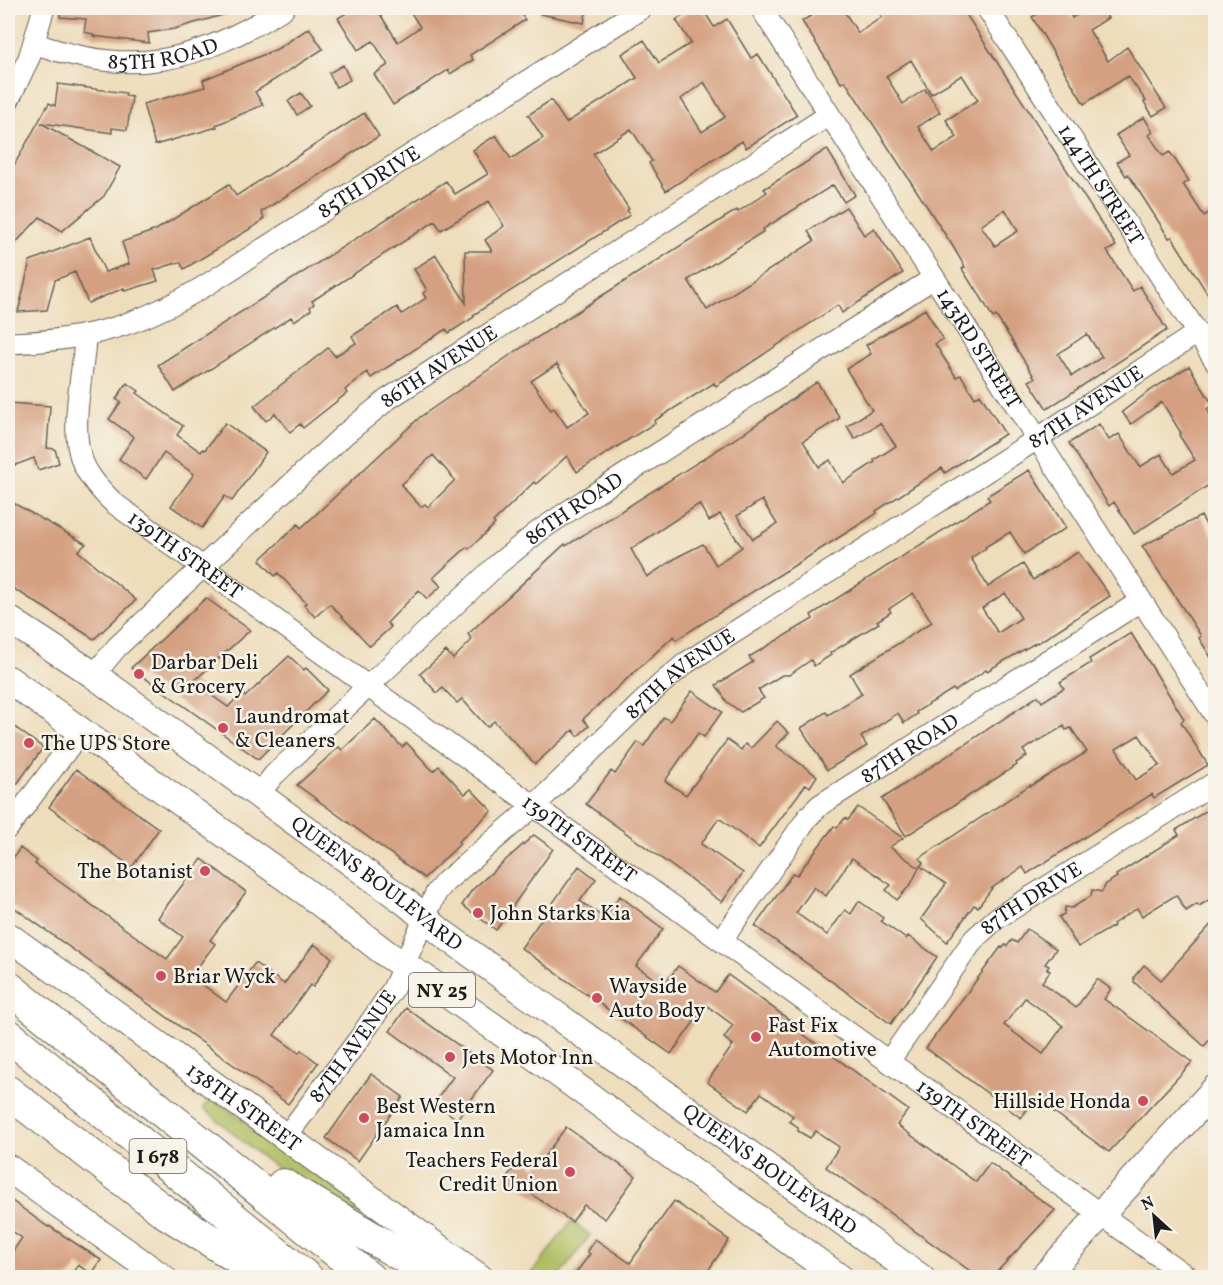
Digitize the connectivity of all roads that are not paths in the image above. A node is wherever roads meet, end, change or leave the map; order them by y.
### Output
1 (44, 8) edge
2 (284, 8) edge
3 (642, 8) edge
4 (761, 8) edge
5 (987, 8) edge
6 (34, 43) junction
7 (8, 101) edge
8 (829, 115) junction
9 (934, 278) junction
10 (1197, 333) junction
11 (85, 337) junction
12 (8, 343) edge
13 (1215, 362) edge
14 (1037, 439) junction
15 (202, 567) junction
16 (1141, 601) junction
17 (8, 619) edge
18 (94, 675) junction
19 (8, 680) edge
20 (368, 685) junction
21 (1215, 717) edge
22 (81, 731) junction
23 (1215, 782) edge
24 (257, 796) junction
25 (534, 806) junction
26 (8, 828) edge
27 (424, 917) junction
28 (8, 936) edge
29 (722, 940) junction
30 (405, 965) junction
31 (8, 987) edge
32 (8, 1035) edge
33 (889, 1061) junction
34 (1215, 1088) edge
35 (8, 1092) edge
36 (165, 1113) junction
37 (285, 1138) junction
38 (8, 1168) edge
39 (165, 1212) junction
40 (1101, 1213) junction
41 (163, 1278) edge
42 (238, 1278) edge
43 (266, 1278) edge
44 (307, 1278) edge
45 (369, 1278) edge
46 (440, 1278) edge
47 (480, 1278) edge
48 (840, 1278) edge
49 (921, 1278) edge
50 (1042, 1278) edge
51 (1189, 1278) edge

1 - 6 street
2 - 6 street, 85TH ROAD
3 - 11 street, 85TH DRIVE
4 - 8 street, 143RD STREET
5 - 10 street, 144TH STREET
6 - 7 street
8 - 9 street, 143RD STREET
8 - 15 street, 86TH AVENUE
9 - 14 street, 143RD STREET
9 - 20 street, 86TH ROAD
10 - 13 street, 144TH STREET
10 - 14 street, 87TH AVENUE
11 - 12 street, 85TH DRIVE
11 - 15 street, 139TH STREET
14 - 16 street, 143RD STREET
14 - 25 street, 87TH AVENUE
15 - 18 street, 86TH AVENUE
15 - 20 street, 139TH STREET
16 - 21 street, 143RD STREET
16 - 29 street, 87TH ROAD
17 - 18 main road, QUEENS BOULEVARD / NY 25
18 - 24 main road, QUEENS BOULEVARD / NY 25
19 - 22 main road, NY 25
20 - 24 street, 86TH ROAD
20 - 25 street, 139TH STREET
22 - 26 street
22 - 30 main road, NY 25
23 - 33 street, 87TH DRIVE
24 - 27 main road, QUEENS BOULEVARD / NY 25
25 - 27 street, 87TH AVENUE
25 - 29 street, 139TH STREET
27 - 30 street, 87TH AVENUE
27 - 49 main road, QUEENS BOULEVARD / NY 25
28 - 37 main road, 138TH STREET
29 - 33 street, 139TH STREET
30 - 37 street, 87TH AVENUE
30 - 48 main road, NY 25
31 - 36 highway, I 678
32 - 44 highway, I 678
33 - 40 street, 139TH STREET
34 - 40 main road
35 - 39 highway
36 - 45 highway, I 678
36 - 46 highway
37 - 47 main road, 138TH STREET
38 - 41 main road
39 - 42 highway
39 - 43 highway
40 - 50 main road
40 - 51 street, 139TH STREET

